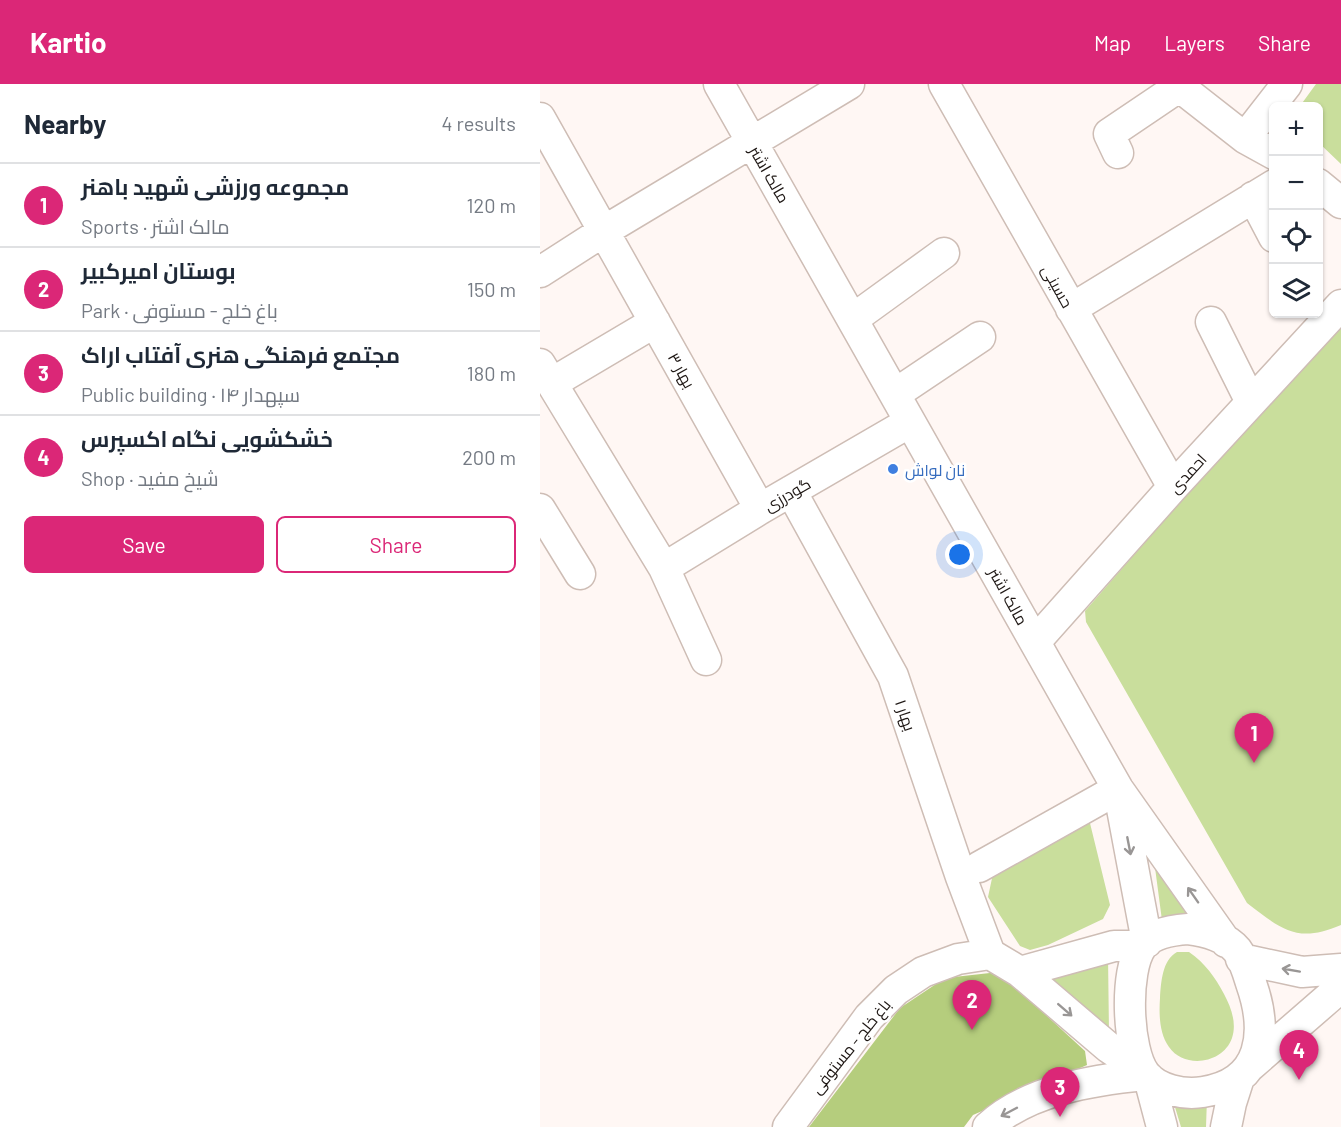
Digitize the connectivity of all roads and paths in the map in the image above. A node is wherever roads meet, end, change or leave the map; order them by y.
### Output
1 (719, 84) edge
2 (849, 84) edge
3 (944, 84) edge
4 (1287, 84) edge
5 (1180, 85) edge
6 (540, 118) edge
7 (1245, 138) junction
8 (753, 143) junction
9 (548, 151) edge
10 (1269, 151) edge
11 (1118, 153) dead end
12 (1323, 188) edge
13 (1263, 191) edge
14 (1341, 203) edge
15 (1269, 216) edge
16 (604, 231) junction
17 (944, 254) dead end
18 (540, 272) edge
19 (1341, 305) edge
20 (1071, 309) junction
21 (853, 320) junction
22 (655, 322) junction
23 (1211, 322) dead end
24 (980, 337) dead end
25 (547, 386) edge
26 (895, 394) junction
27 (1251, 402) junction
28 (910, 422) junction
29 (1173, 488) junction
30 (790, 491) junction
31 (760, 509) junction
32 (540, 510) edge
33 (664, 568) junction
34 (580, 574) dead end
35 (1035, 642) junction
36 (706, 660) dead end
37 (1118, 789) junction
38 (978, 867) dead end
39 (1145, 944) junction
40 (1234, 950) junction
41 (990, 954) junction
42 (1341, 969) edge
43 (1020, 972) junction
44 (1337, 1000) edge
45 (1244, 1073) junction
46 (1145, 1074) junction
47 (788, 1127) edge
48 (988, 1127) edge
49 (1162, 1127) edge
50 (1226, 1127) edge

1 - 8 street, مالک اشتر
2 - 8 street
3 - 20 street, حسینی
4 - 7 street
5 - 7 street
5 - 11 street
6 - 9 street, بهار ۳
7 - 10 street
8 - 16 street
8 - 21 street, مالک اشتر
9 - 16 street, بهار ۳
12 - 14 street
13 - 15 street
13 - 20 street
16 - 18 street
16 - 22 street, بهار ۳
17 - 21 street
19 - 27 street, احمدی
20 - 29 street, حسینی
21 - 26 street, مالک اشتر
22 - 25 street
22 - 31 street, بهار ۳
23 - 27 street
24 - 26 street
25 - 33 street
26 - 28 street, مالک اشتر
27 - 29 street, احمدی
28 - 30 street, گودرزی
28 - 35 street, مالک اشتر
29 - 35 street, احمدی
30 - 31 street, گودرزی
30 - 41 street, بهار ۱
31 - 33 street, گودرزی
32 - 34 street
33 - 36 street
35 - 37 street, مالک اشتر
37 - 38 street
37 -> 39 street
40 -> 37 street, مالک اشتر
39 - 40 street
39 - 43 street
39 - 46 street
42 -> 40 street
40 - 45 street
41 - 43 street
41 - 47 street, باغ خلج - مستوفی
43 -> 46 street
44 - 45 street
45 - 46 street
45 - 50 street
46 -> 48 street
46 - 49 street

